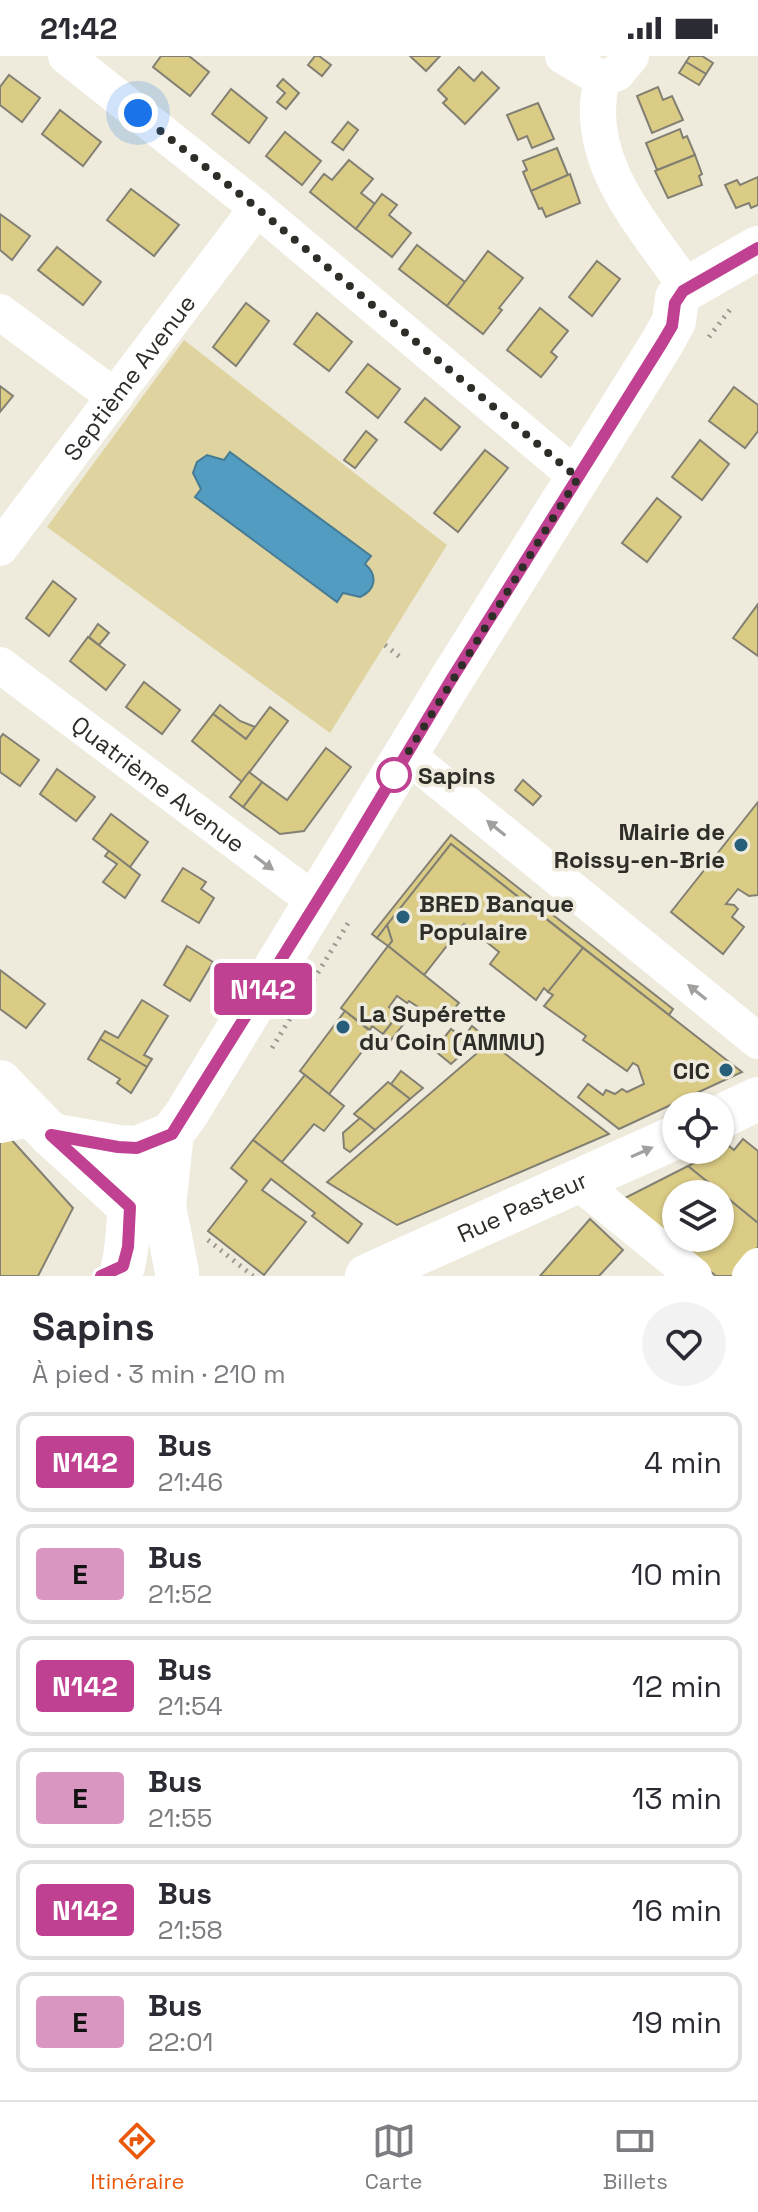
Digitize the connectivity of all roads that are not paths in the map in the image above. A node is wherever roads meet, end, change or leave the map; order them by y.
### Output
1 (66, 56) edge
2 (563, 56) edge
3 (631, 56) edge
4 (602, 79) junction
5 (257, 208) junction
6 (758, 248) edge
7 (687, 288) junction
8 (0, 312) edge
9 (115, 397) junction
10 (578, 478) junction
11 (0, 548) edge
12 (0, 665) edge
13 (407, 755) junction
14 (316, 902) junction
15 (758, 1041) edge
16 (0, 1082) edge
17 (758, 1099) edge
18 (734, 1110) edge
19 (28, 1126) edge
20 (172, 1134) junction
21 (662, 1143) edge
22 (577, 1181) junction
23 (147, 1207) junction
24 (758, 1266) edge
25 (112, 1271) edge
26 (180, 1274) edge
27 (367, 1276) edge
28 (694, 1276) edge
29 (750, 1276) edge

1 - 5 street
2 - 4 street
3 - 4 street
4 - 7 street
5 - 9 street, Septième Avenue
5 - 10 street
6 - 7 main road
7 - 10 main road
8 - 9 street
9 - 11 street, Septième Avenue
10 - 13 main road
12 -> 14 street, Quatrième Avenue
13 - 14 main road
15 -> 13 street
14 - 20 main road
16 - 19 main road
17 - 18 main road
19 - 20 main road
19 - 23 main road
20 - 23 main road
22 -> 21 main road, Rue Pasteur
22 - 27 main road, Rue Pasteur
22 - 28 street
23 - 25 main road
23 - 26 main road
24 - 29 street
25 - 26 main road

